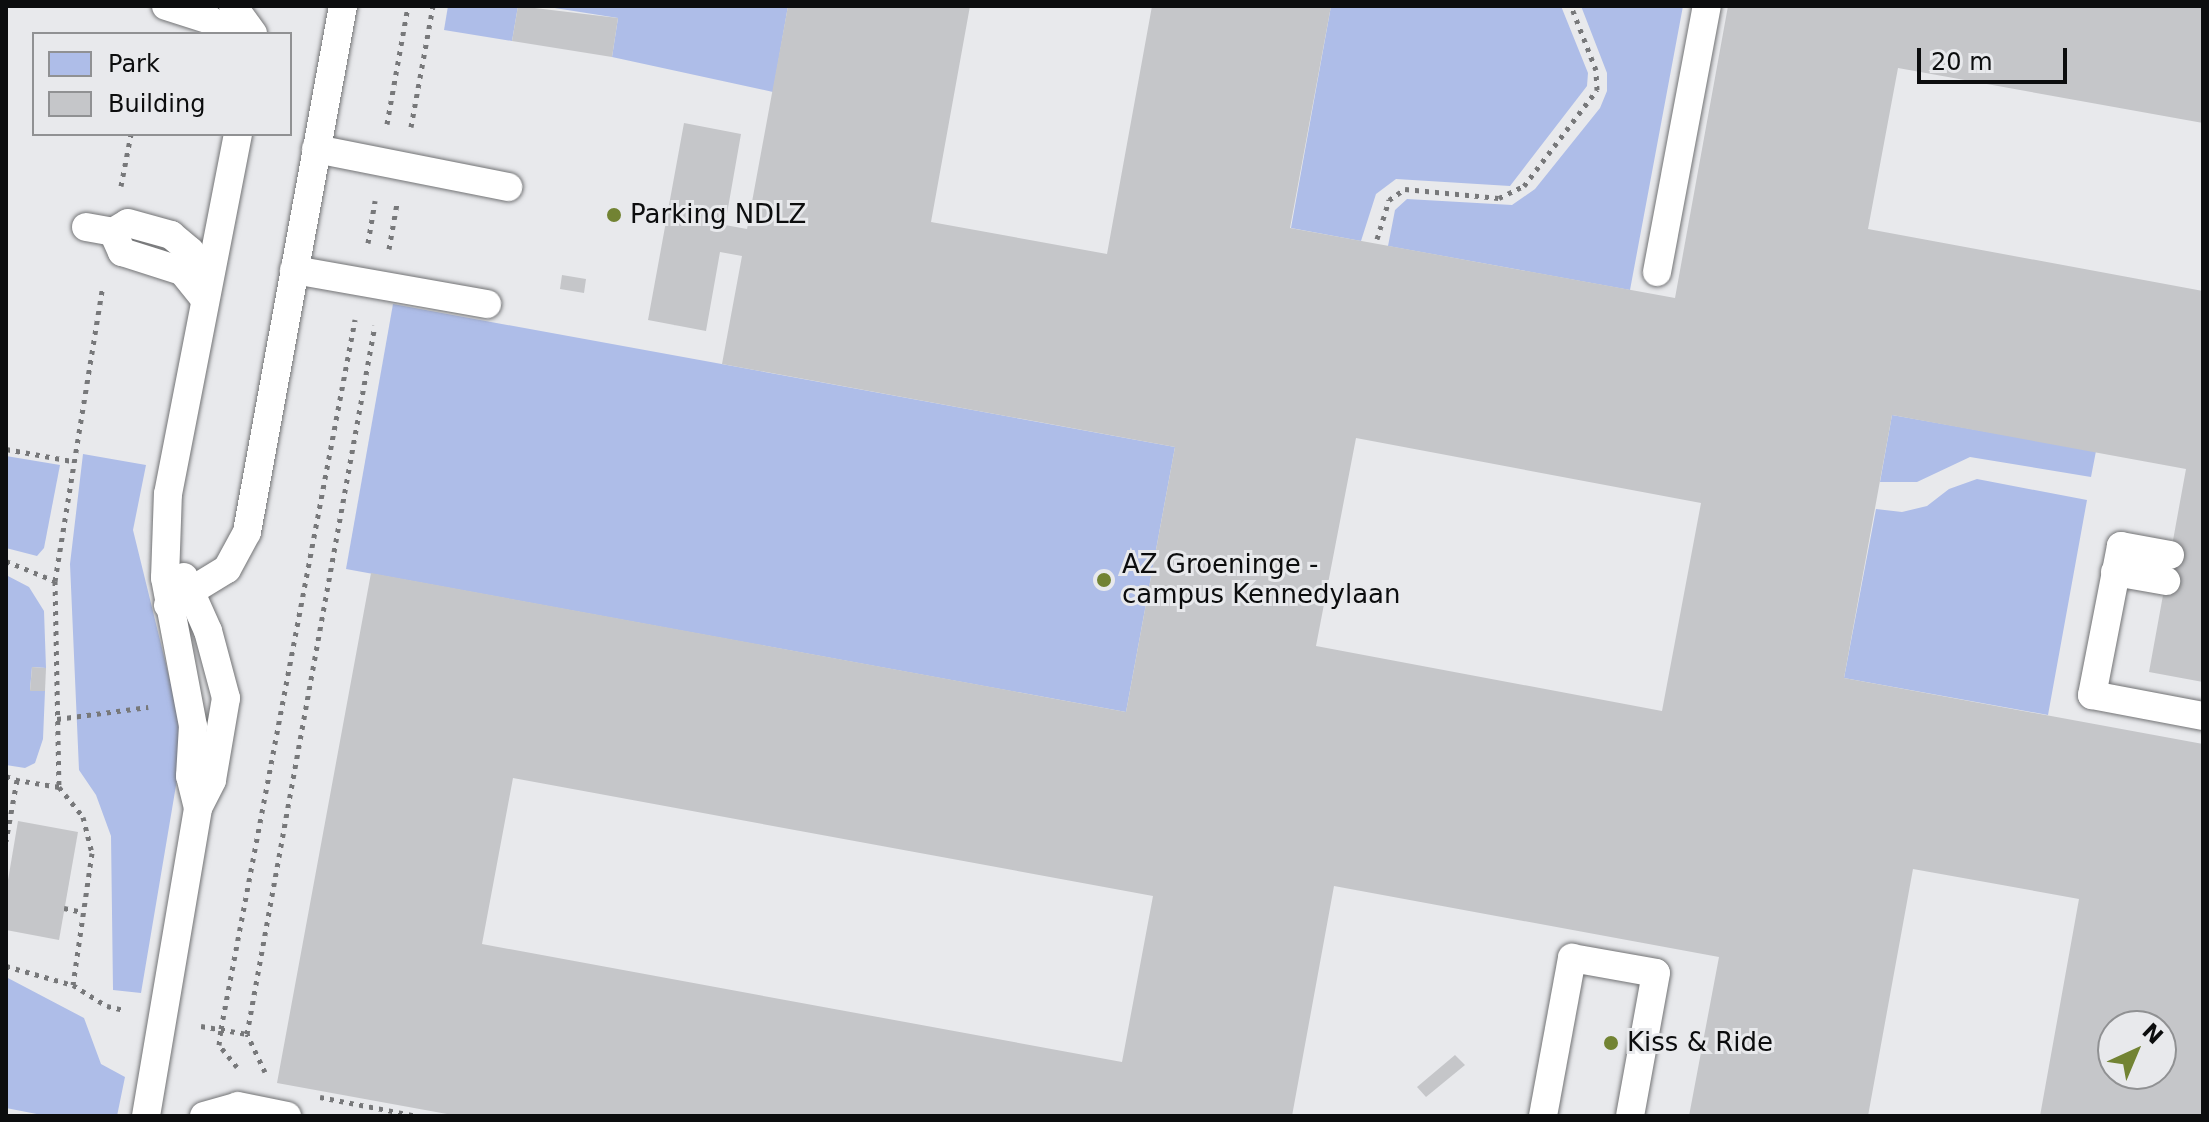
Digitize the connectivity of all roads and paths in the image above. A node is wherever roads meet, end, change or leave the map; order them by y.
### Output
1 (166, 6) edge
2 (233, 6) edge
3 (343, 6) edge
4 (408, 6) edge
5 (433, 6) edge
6 (1571, 6) edge
7 (1707, 6) edge
8 (226, 32) edge
9 (252, 32) edge
10 (130, 136) edge
11 (229, 136) edge
12 (237, 136) edge
13 (316, 149) junction
14 (392, 164) junction
15 (227, 169) junction
16 (508, 187) dead end
17 (99, 229) junction
18 (1377, 239) dead end
19 (294, 270) junction
20 (1657, 272) dead end
21 (372, 284) junction
22 (203, 297) junction
23 (487, 304) dead end
24 (6, 449) edge
25 (72, 461) junction
26 (6, 561) edge
27 (2168, 568) dead end
28 (55, 581) junction
29 (180, 600) junction
30 (188, 701) junction
31 (2203, 716) edge
32 (57, 719) junction
33 (6, 776) edge
34 (17, 780) junction
35 (59, 787) junction
36 (198, 808) junction
37 (6, 841) edge
38 (64, 908) dead end
39 (83, 912) junction
40 (6, 966) edge
41 (73, 985) junction
42 (158, 1018) junction
43 (247, 1034) dead end
44 (310, 1096) dead end
45 (238, 1106) junction
46 (148, 1116) edge
47 (204, 1116) edge
48 (287, 1116) edge
49 (418, 1116) edge
50 (1543, 1116) edge
51 (1630, 1116) edge

1 - 8 lane
2 - 9 lane
3 - 13 lane
4 - 14 path
5 - 14 path
6 - 18 path
7 - 20 lane
10 - 17 path
11 - 15 lane
12 - 15 lane
13 - 14 lane
13 - 19 lane
14 - 16 lane
14 - 21 path
14 - 21 path
15 - 22 lane
17 - 22 lane
17 - 25 path
19 - 21 lane
19 - 29 lane
21 - 23 lane
21 - 43 path
21 - 45 path
22 - 29 lane
24 - 25 path
25 - 28 path
26 - 28 path
27 - 31 lane
28 - 32 path
29 - 30 lane
29 - 36 lane
30 - 32 path
30 - 36 lane
32 - 35 path
33 - 34 path
34 - 35 path
34 - 37 path
35 - 39 path
36 - 42 lane
38 - 39 path
39 - 41 path
40 - 41 path
41 - 42 path
42 - 46 lane
44 - 49 path
45 - 47 lane
45 - 48 lane
50 - 51 lane

